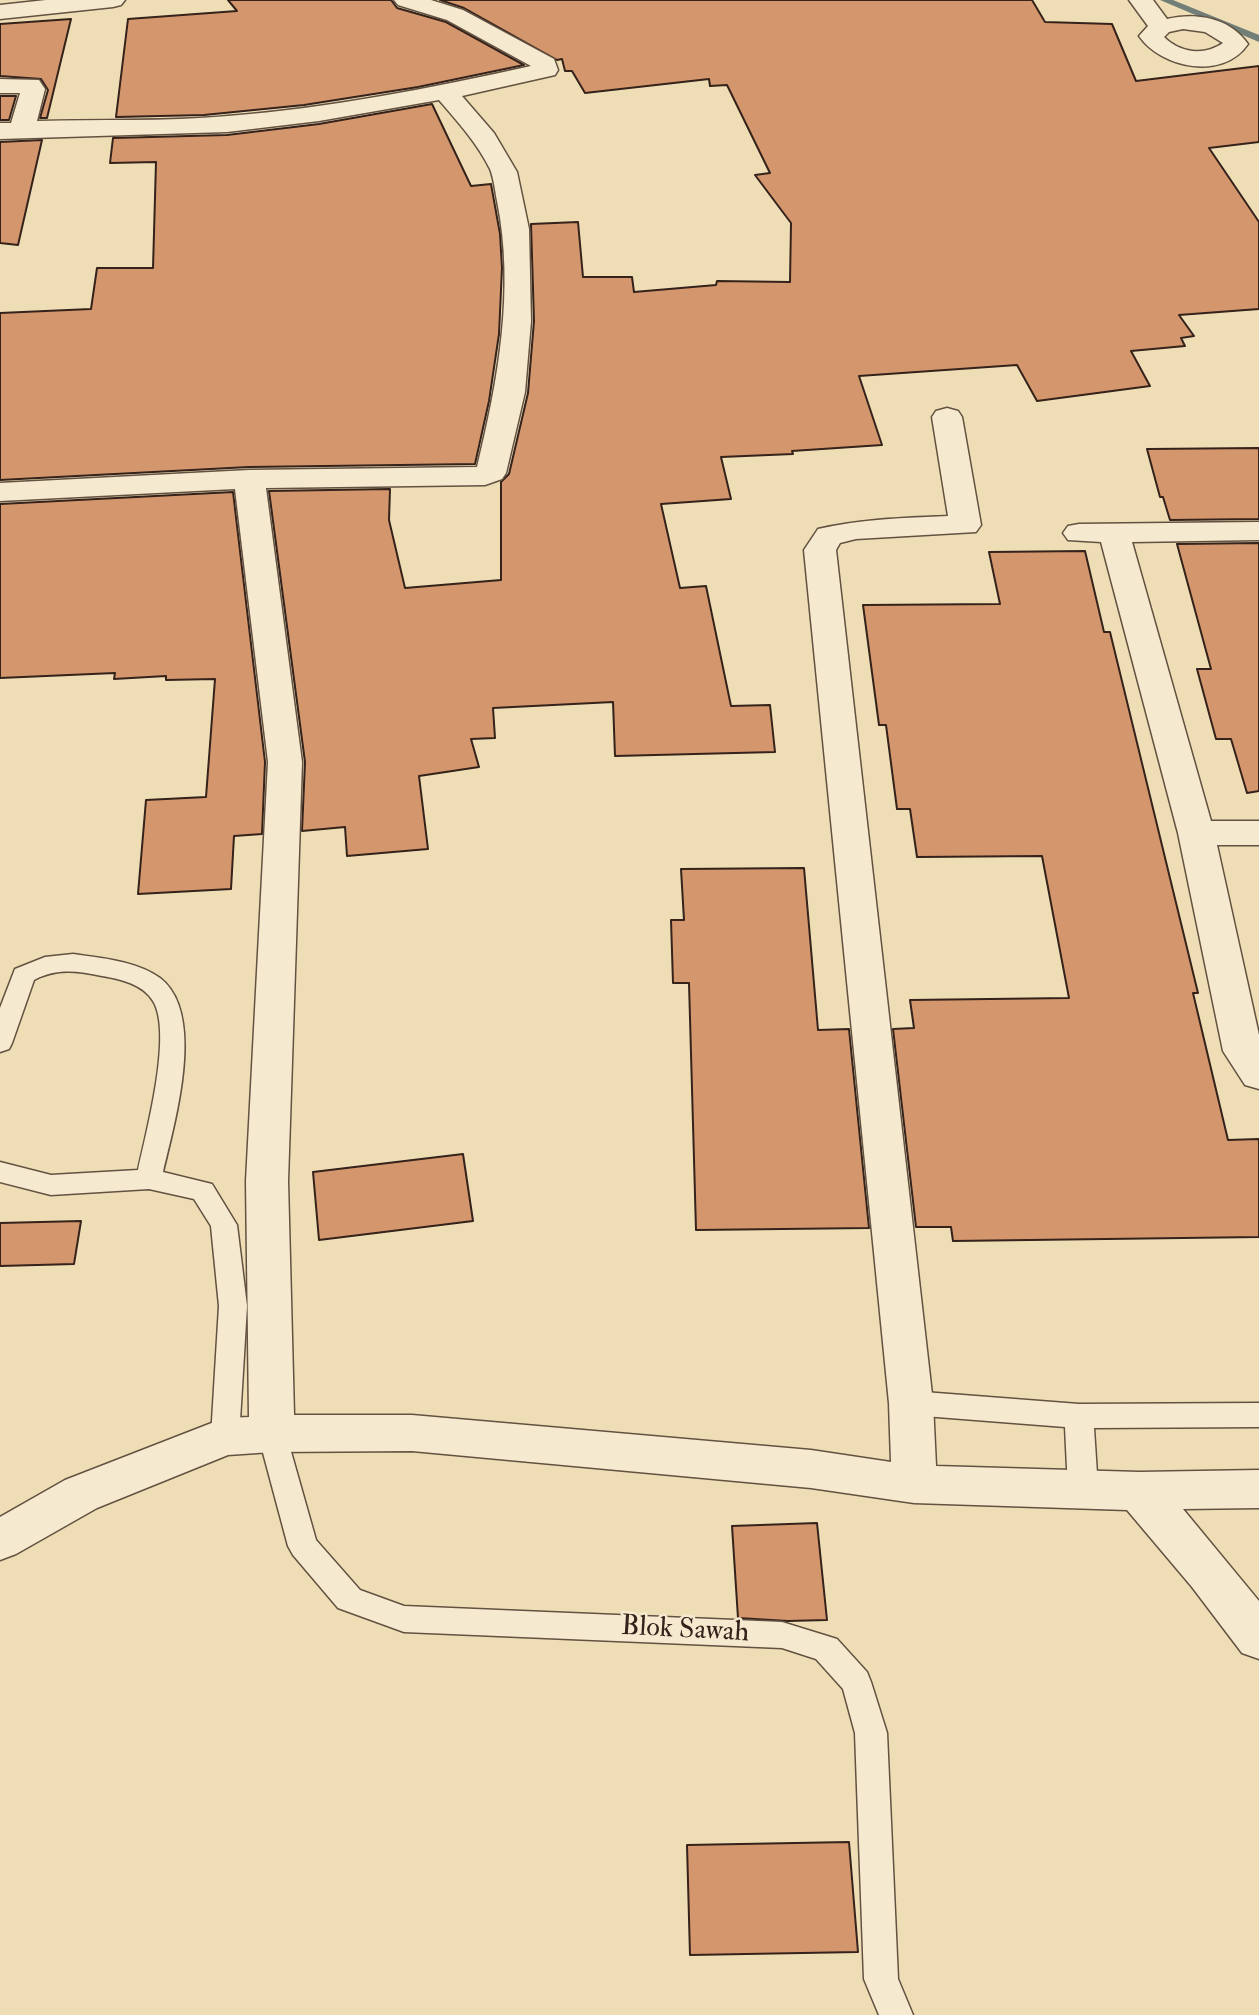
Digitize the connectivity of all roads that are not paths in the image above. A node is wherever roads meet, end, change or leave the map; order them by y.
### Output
1 (113, 0) edge
2 (406, 0) edge
3 (1141, 0) edge
4 (0, 12) edge
5 (1161, 27) dead end
6 (0, 86) edge
7 (444, 90) junction
8 (11, 130) edge
9 (947, 417) dead end
10 (249, 479) junction
11 (0, 492) edge
12 (1259, 531) edge
13 (1079, 533) dead end
14 (1114, 533) junction
15 (1259, 832) edge
16 (1196, 833) junction
17 (0, 1043) edge
18 (1259, 1075) edge
19 (0, 1172) edge
20 (149, 1179) junction
21 (911, 1403) junction
22 (1259, 1415) edge
23 (1079, 1416) junction
24 (272, 1434) junction
25 (225, 1437) junction
26 (914, 1484) junction
27 (1083, 1489) junction
28 (1259, 1489) edge
29 (1139, 1491) junction
30 (0, 1540) edge
31 (1259, 1638) edge
32 (897, 2015) edge

1 - 4 street
2 - 7 street
3 - 5 street
6 - 8 street
7 - 8 street
7 - 10 street
9 - 21 street
10 - 11 street
10 - 24 street
12 - 14 street
13 - 14 street
14 - 16 street
15 - 16 street
16 - 18 street
17 - 20 lane
19 - 20 lane
20 - 25 lane
21 - 23 lane
21 - 26 street
22 - 23 lane
23 - 27 lane
24 - 25 street
24 - 26 street
24 - 32 lane, Blok Sawah
25 - 30 street
26 - 27 street
27 - 29 street
28 - 29 street
29 - 31 street

